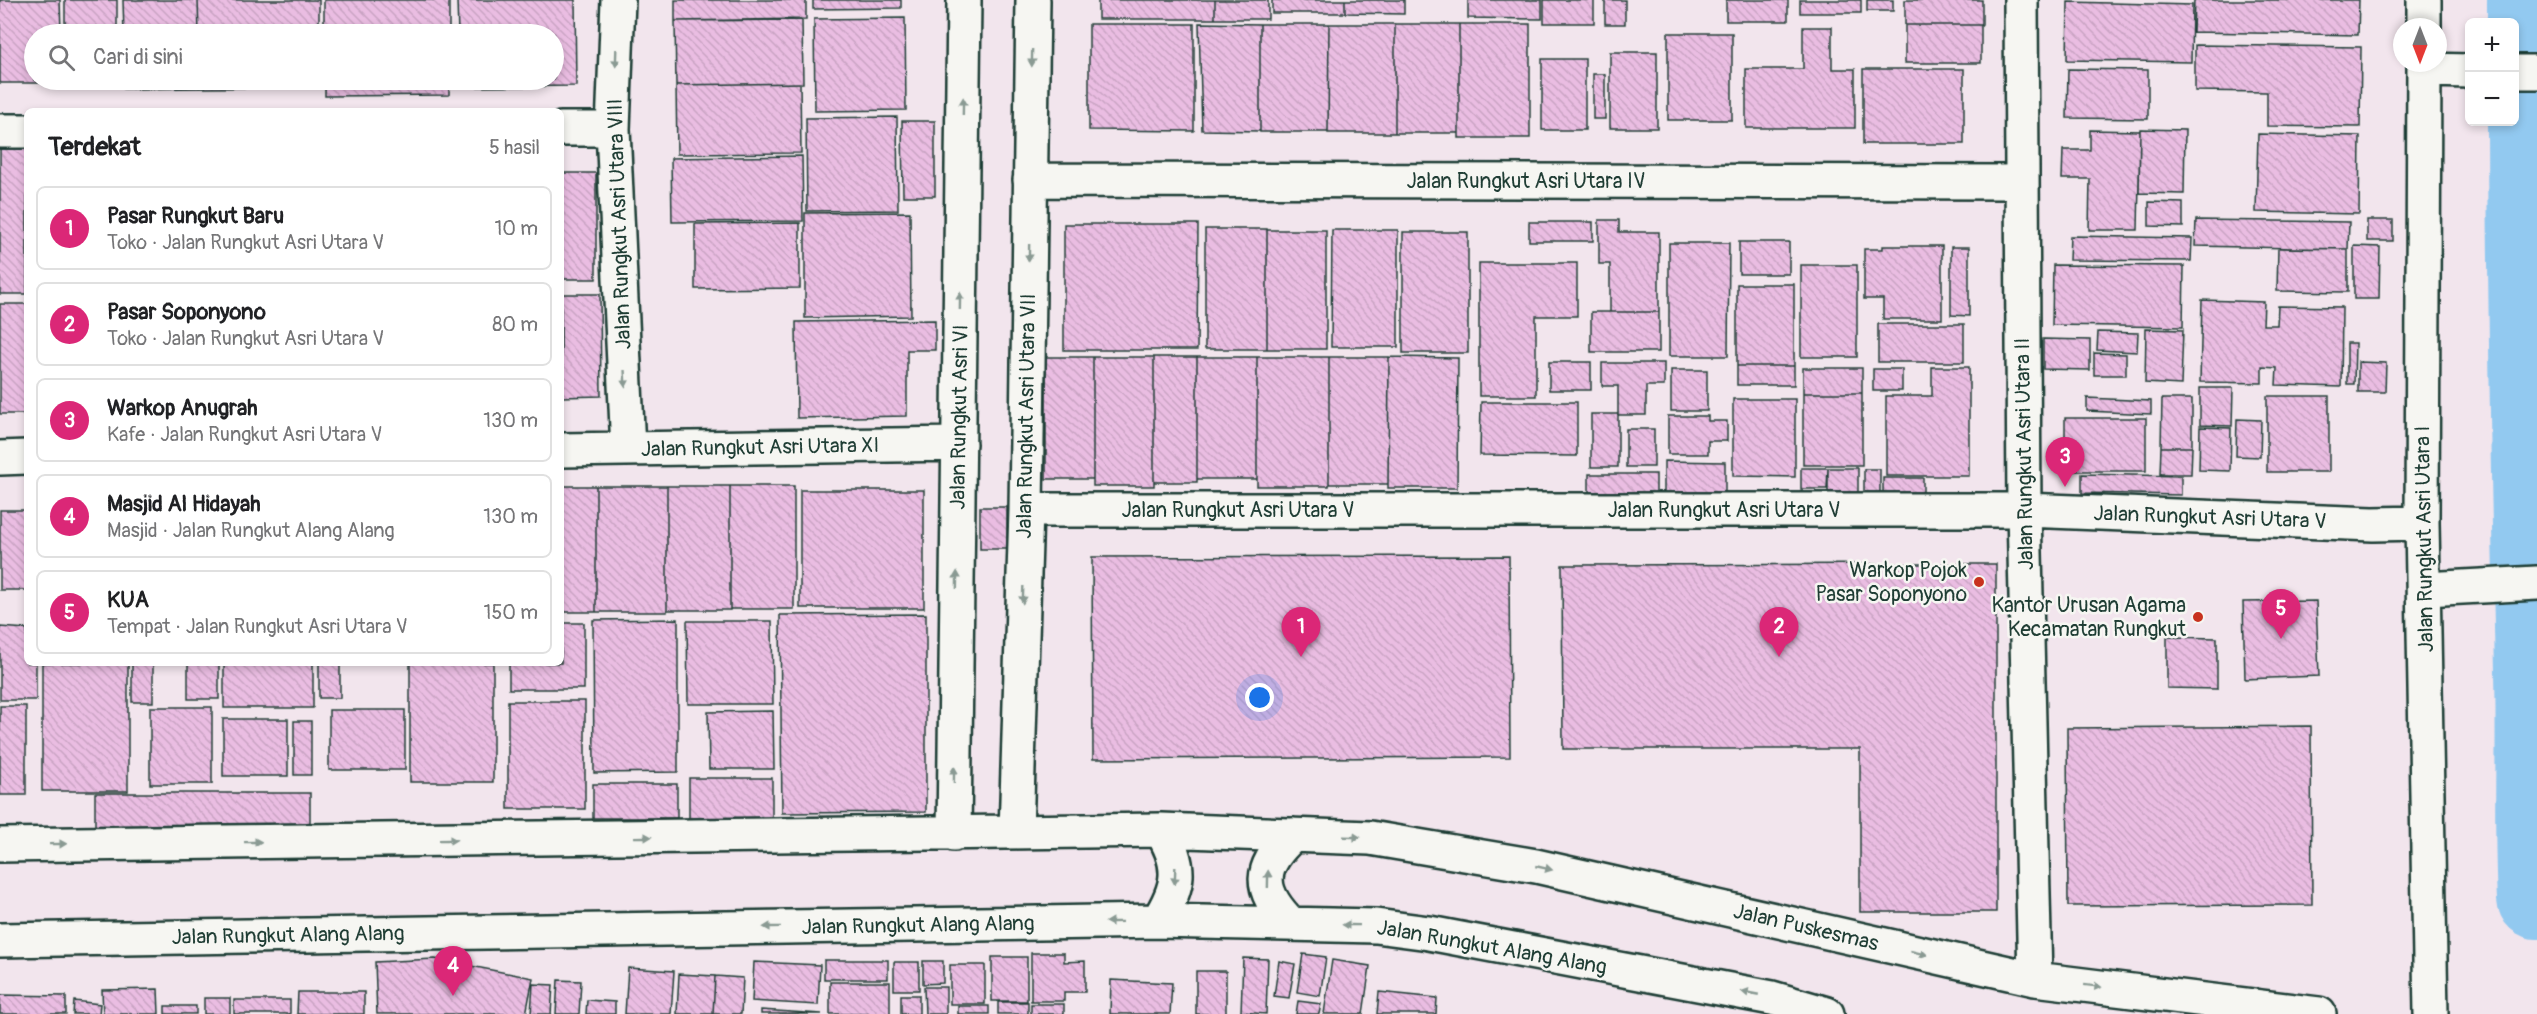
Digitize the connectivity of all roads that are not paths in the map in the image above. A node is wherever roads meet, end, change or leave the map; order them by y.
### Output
1 (618, 0) edge
2 (964, 0) edge
3 (1033, 0) edge
4 (2021, 0) edge
5 (2424, 0) edge
6 (2424, 18) edge
7 (2447, 69) edge
8 (2465, 71) edge
9 (2424, 72) edge
10 (2519, 72) edge
11 (2537, 72) edge
12 (564, 129) edge
13 (613, 129) junction
14 (0, 131) edge
15 (24, 131) edge
16 (1030, 180) junction
17 (2022, 182) junction
18 (959, 444) junction
19 (628, 448) junction
20 (564, 450) edge
21 (24, 457) edge
22 (0, 458) edge
23 (1026, 510) junction
24 (2024, 510) junction
25 (2422, 523) junction
26 (2537, 584) edge
27 (2425, 589) junction
28 (1161, 830) junction
29 (1016, 832) junction
30 (954, 834) junction
31 (1293, 835) junction
32 (0, 845) edge
33 (1158, 921) junction
34 (1291, 924) junction
35 (0, 940) edge
36 (2035, 979) junction
37 (1708, 999) edge
38 (1827, 1014) edge
39 (2319, 1014) edge
40 (2432, 1014) edge

1 -> 13 street, Jalan Rungkut Asri Utara VIII
18 -> 2 street, Jalan Rungkut Asri VI
3 -> 16 street, Jalan Rungkut Asri Utara VII
4 - 17 street, Jalan Rungkut Asri Utara II
5 - 6 street
7 - 8 street
9 - 25 street, Jalan Rungkut Asri Utara I
10 - 11 street
12 - 13 street
13 -> 19 street, Jalan Rungkut Asri Utara VIII
14 - 15 street
16 - 17 street, Jalan Rungkut Asri Utara IV
16 -> 23 street, Jalan Rungkut Asri Utara VII
17 - 24 street, Jalan Rungkut Asri Utara II
18 - 19 street, Jalan Rungkut Asri Utara XI
30 -> 18 street, Jalan Rungkut Asri VI
19 - 20 street, Jalan Rungkut Asri Utara XI
21 - 22 street
23 - 24 street, Jalan Rungkut Asri Utara V
23 -> 29 street, Jalan Rungkut Asri Utara VII
24 - 25 street, Jalan Rungkut Asri Utara V
24 - 36 street, Jalan Rungkut Asri Utara II
25 - 27 street, Jalan Rungkut Asri Utara I
26 - 27 street
27 - 40 street, Jalan Rungkut Asri Utara I
28 - 29 street
28 - 31 street
28 -> 33 street
29 - 30 street
32 -> 30 street
34 -> 31 street
31 -> 36 street, Jalan Puskesmas
33 - 34 street, Jalan Rungkut Alang Alang
33 -> 35 street, Jalan Rungkut Alang Alang
37 -> 34 street, Jalan Rungkut Alang Alang
36 -> 39 street, Jalan Puskesmas
38 -> 37 street, Jalan Rungkut Alang Alang

